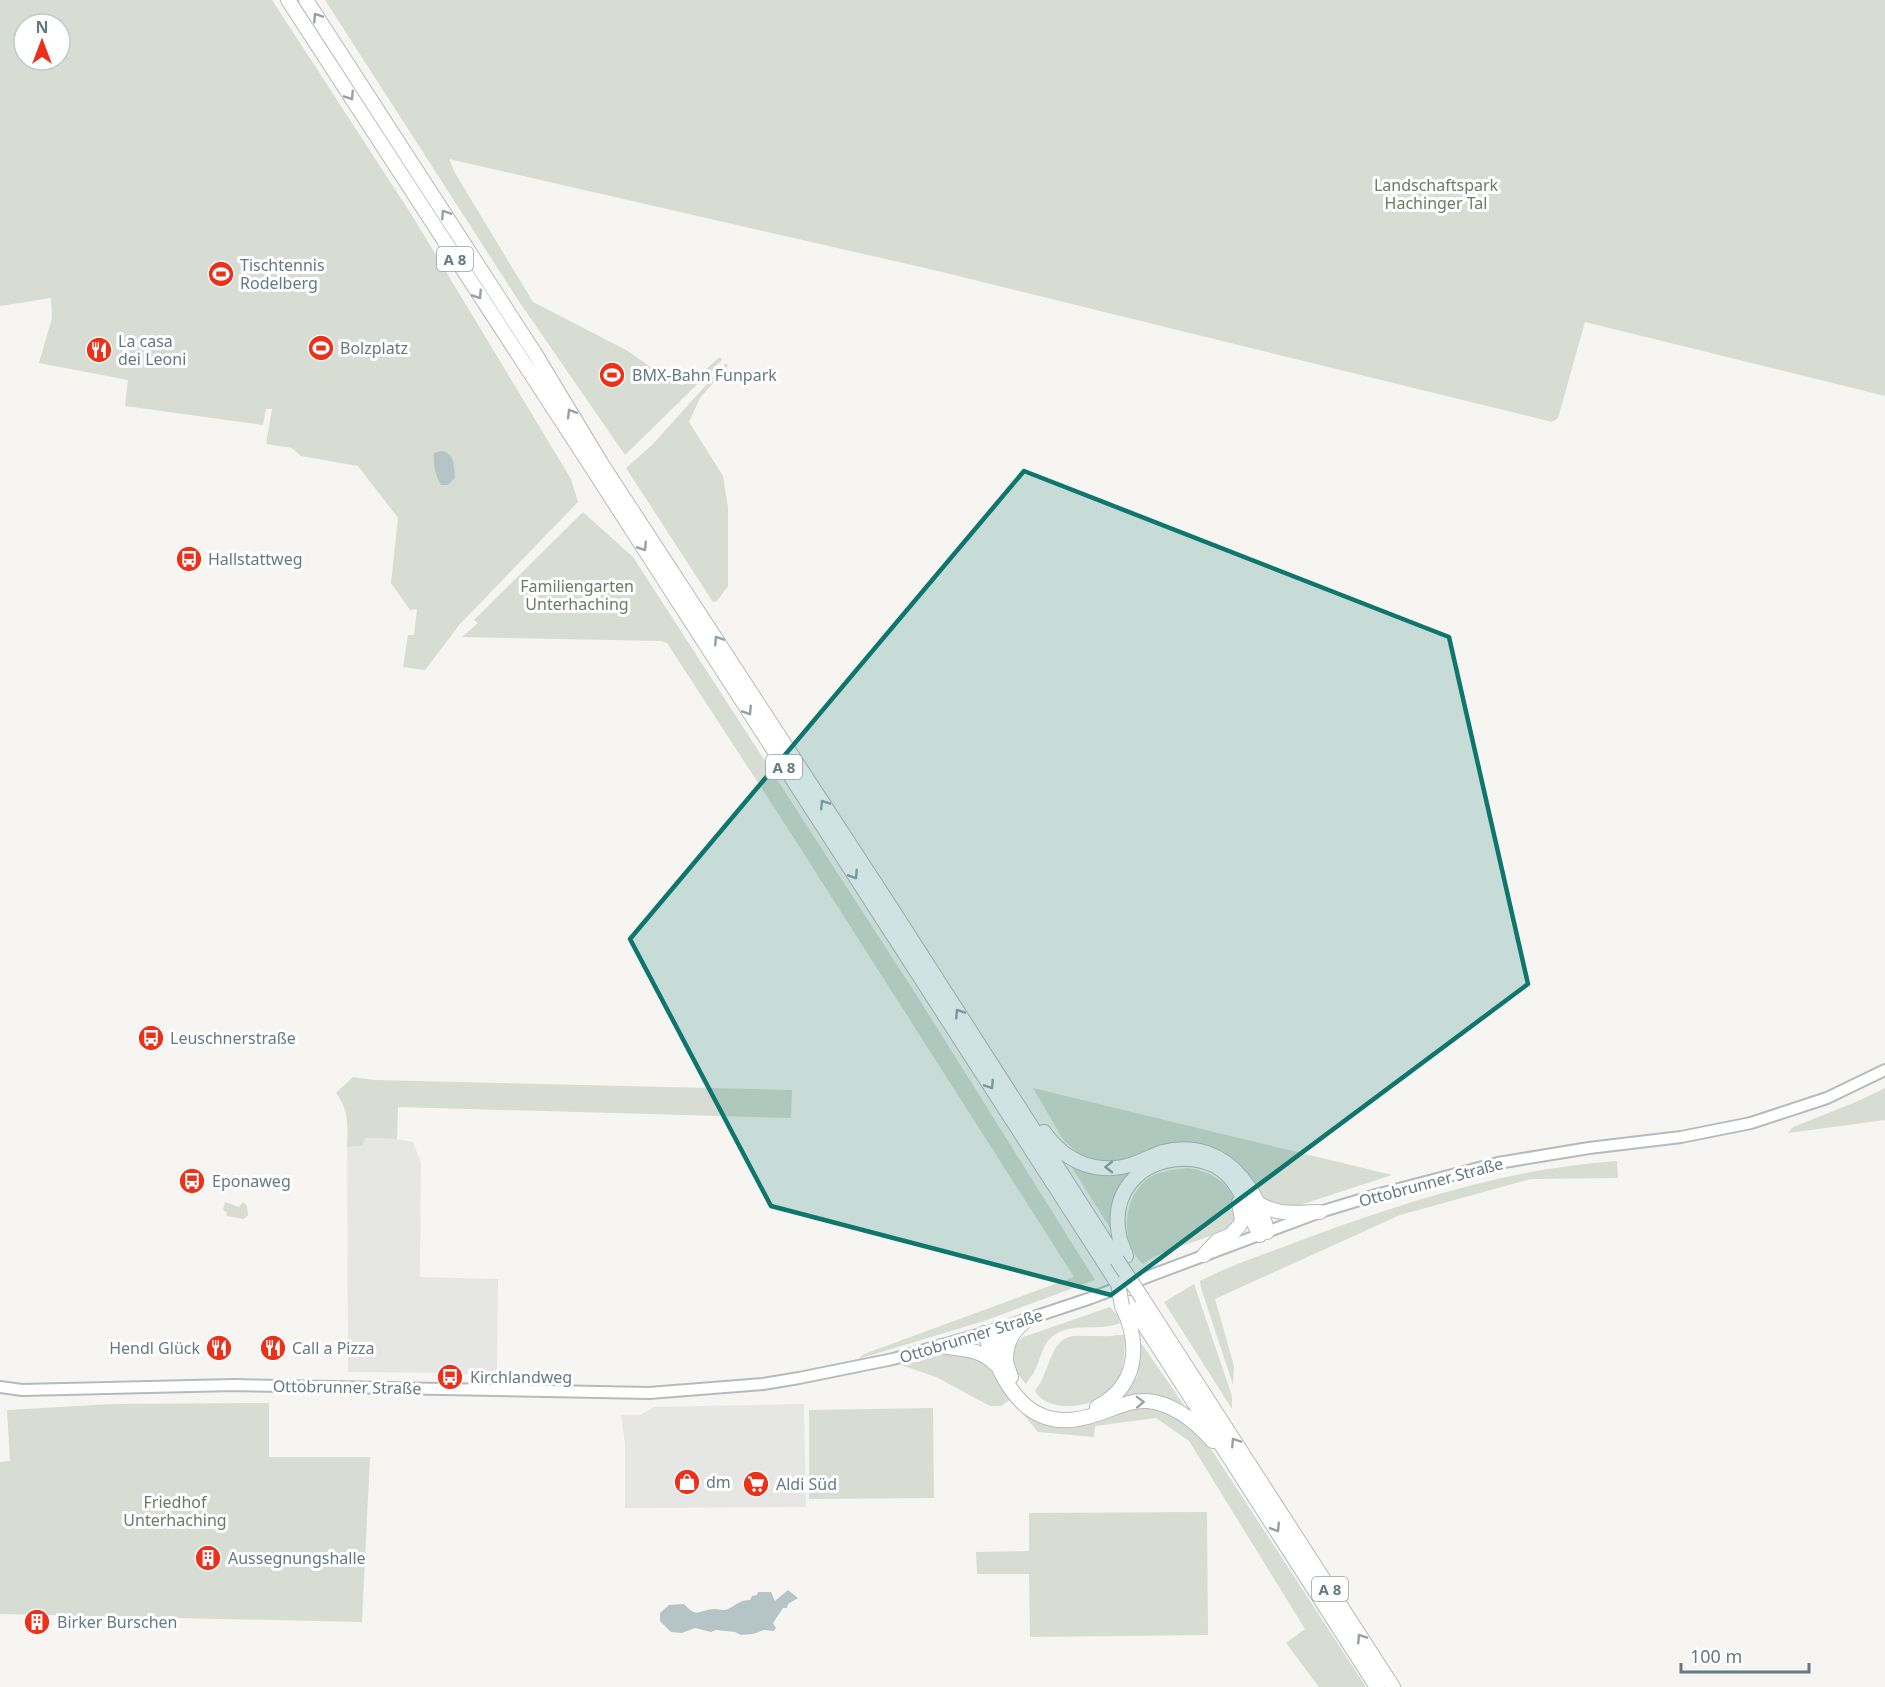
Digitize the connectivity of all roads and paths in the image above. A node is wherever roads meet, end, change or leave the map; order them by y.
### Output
1 (288, 0) edge
2 (306, 0) edge
3 (598, 467) junction
4 (615, 494) junction
5 (990, 1062) junction
6 (1885, 1070) edge
7 (1885, 1075) edge
8 (1873, 1076) junction
9 (1237, 1188) junction
10 (1261, 1205) junction
11 (1320, 1212) junction
12 (1263, 1233) junction
13 (1204, 1255) junction
14 (1116, 1260) junction
15 (1136, 1300) junction
16 (1030, 1318) junction
17 (990, 1332) junction
18 (942, 1346) junction
19 (1001, 1365) junction
20 (0, 1387) edge
21 (22, 1390) junction
22 (0, 1395) edge
23 (1245, 1479) junction
24 (1377, 1687) edge
25 (1393, 1687) edge

1 -> 3 highway, A 8
3 -> 2 highway, A 8
3 - 4 highway, A 8
5 -> 4 highway, A 8
4 -> 14 highway, A 8
10 -> 5 highway
5 - 14 highway, A 8
6 - 8 main road, Ottobrunner Straße
7 - 8 main road
8 - 11 main road, Ottobrunner Straße
9 - 12 highway
9 - 13 highway
9 - 14 highway
10 - 11 highway
10 - 12 highway
11 - 12 main road, Ottobrunner Straße
12 - 13 main road, Ottobrunner Straße
13 - 16 main road, Ottobrunner Straße
14 - 15 highway, A 8, bridge
14 - 15 highway, A 8, bridge
15 - 19 highway
15 - 23 highway, A 8
25 -> 15 highway, A 8
16 - 17 main road, Ottobrunner Straße
16 - 19 highway
17 - 18 main road, Ottobrunner Straße
17 - 19 highway
18 - 19 highway
18 - 21 main road, Ottobrunner Straße
19 -> 23 highway
20 - 21 main road, Ottobrunner Straße
21 - 22 main road, Ottobrunner Straße
23 -> 24 highway, A 8

